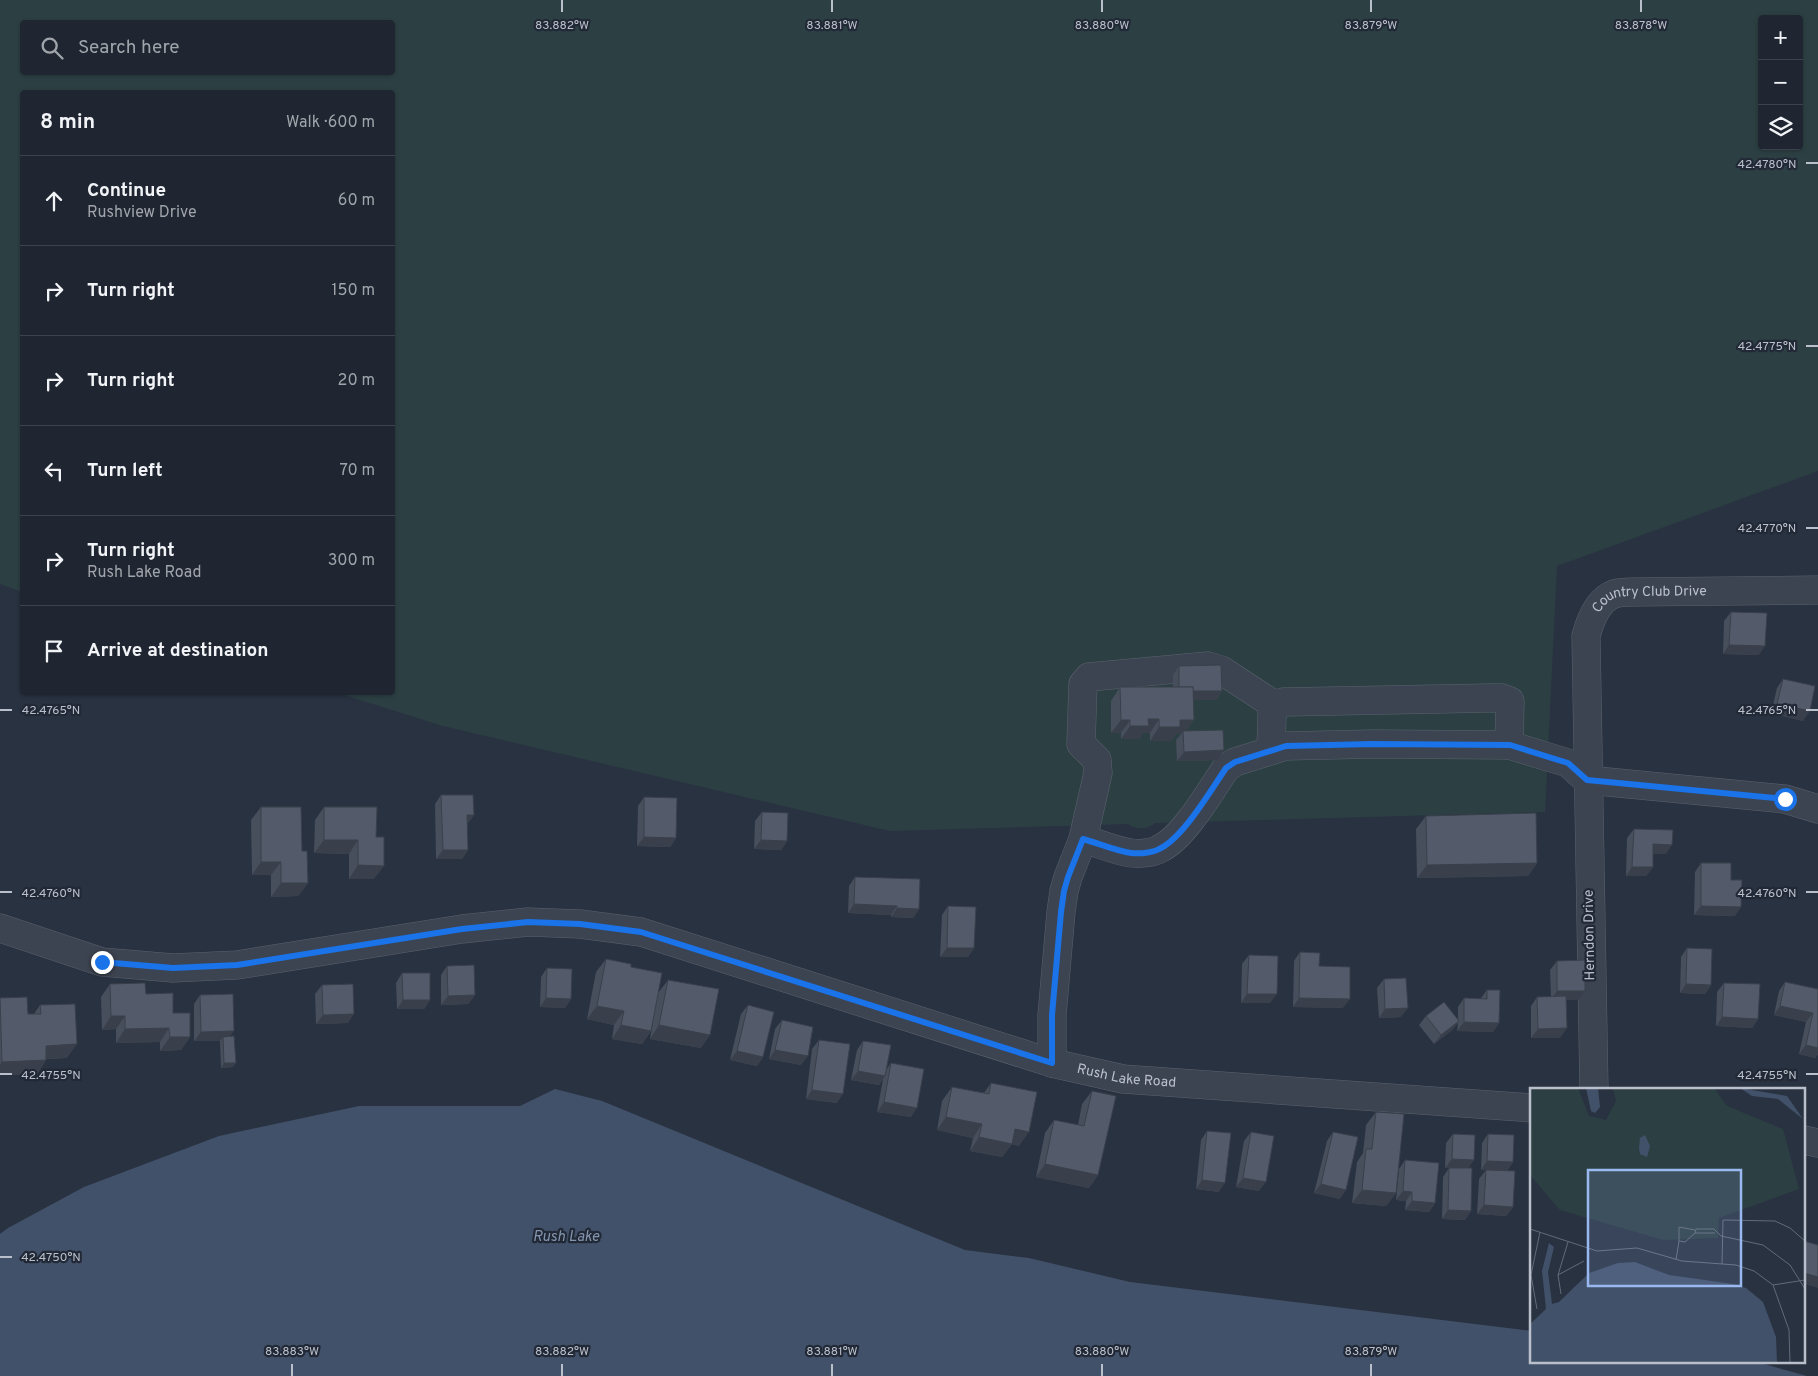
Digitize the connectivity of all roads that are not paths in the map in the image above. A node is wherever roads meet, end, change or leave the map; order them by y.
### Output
1 (1818, 590) edge
2 (1276, 706) junction
3 (1510, 745) junction
4 (1271, 749) junction
5 (1587, 780) junction
6 (1818, 809) edge
7 (1083, 839) junction
8 (0, 928) edge
9 (1052, 1063) junction
10 (1594, 1088) edge
11 (1530, 1108) edge

1 - 5 street, Country Club Drive
2 - 3 street
2 - 4 street
2 - 7 street
3 - 4 street
3 - 5 street
4 - 7 street
5 - 6 street
5 - 10 street, Herndon Drive
7 - 9 street
8 - 9 street, Rush Lake Road
9 - 11 street, Rush Lake Road

